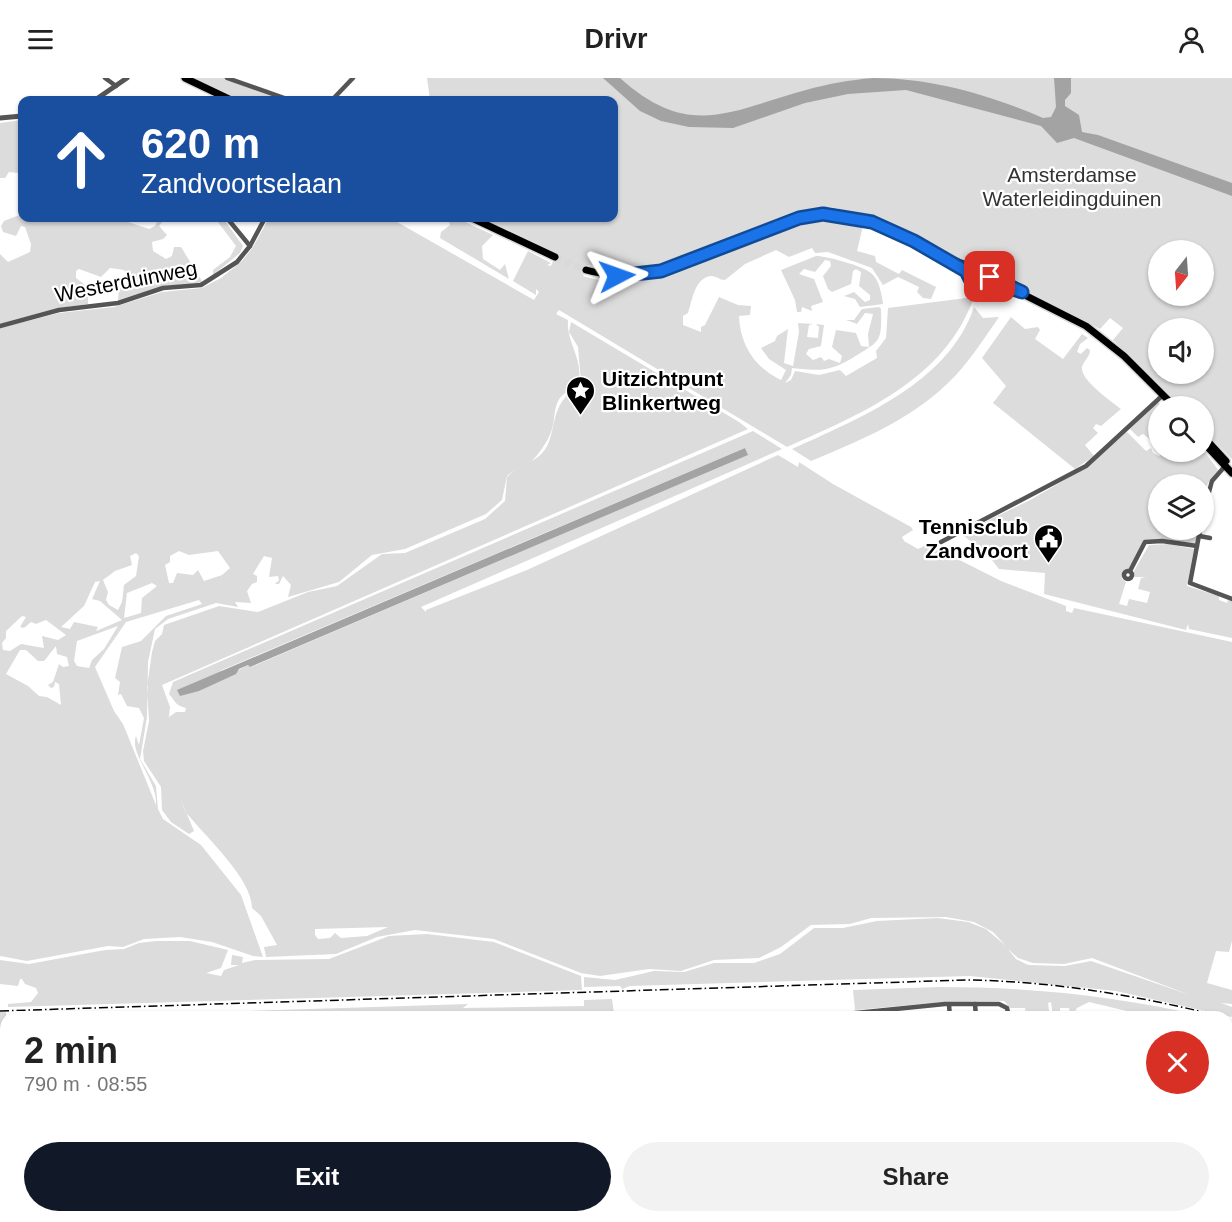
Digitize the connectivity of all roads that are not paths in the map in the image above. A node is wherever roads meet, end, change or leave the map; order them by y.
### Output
1 (105, 78) edge
2 (127, 78) edge
3 (185, 78) edge
4 (227, 78) edge
5 (353, 78) edge
6 (116, 86) junction
7 (101, 96) edge
8 (223, 96) edge
9 (279, 96) edge
10 (336, 96) edge
11 (18, 116) edge
12 (0, 118) edge
13 (230, 222) edge
14 (263, 222) edge
15 (481, 222) edge
16 (250, 246) junction
17 (555, 257) tunnel mouth
18 (968, 269) junction
19 (585, 270) tunnel mouth
20 (984, 277) junction
21 (971, 281) junction
22 (968, 290) dead end
23 (0, 326) edge
24 (1162, 396) edge
25 (1148, 409) edge
26 (1214, 449) edge
27 (1214, 452) edge
28 (1228, 465) edge
29 (1232, 473) edge
30 (1214, 481) edge
31 (1198, 540) edge
32 (941, 542) dead end
33 (1197, 546) junction
34 (1130, 571) dead end
35 (1232, 599) edge
36 (975, 1004) junction
37 (949, 1005) junction
38 (879, 1011) edge
39 (950, 1011) edge
40 (976, 1011) edge
41 (1008, 1011) edge

1 - 6 street
2 - 6 street
3 - 8 main road
4 - 9 street
5 - 10 street
6 - 7 street
11 - 12 street
13 - 16 street
14 - 16 street, Westerduinweg
15 - 17 main road
16 - 23 street, Westerduinweg
18 - 19 main road
18 - 20 main road
18 - 21 main road
20 - 21 main road
20 - 24 main road
21 - 22 street
25 - 32 street
26 - 28 main road
27 - 28 main road
28 - 29 main road
28 - 30 street
31 - 33 street
33 - 34 street
33 - 35 street
36 - 37 street
36 - 40 street
36 - 41 street
37 - 38 street
37 - 39 street

